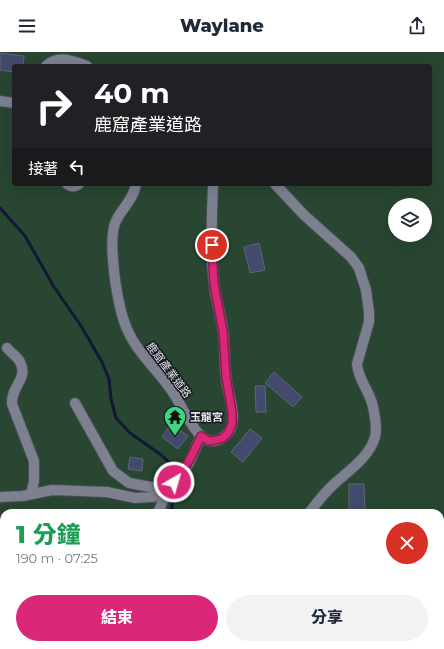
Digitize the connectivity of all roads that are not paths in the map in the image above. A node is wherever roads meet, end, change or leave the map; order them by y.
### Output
1 (48, 64) edge
2 (81, 64) edge
3 (0, 101) edge
4 (12, 102) edge
5 (135, 186) edge
6 (213, 186) edge
7 (277, 186) edge
8 (7, 348) dead end
9 (75, 403) dead end
10 (201, 436) junction
11 (166, 490) junction
12 (30, 494) junction
13 (0, 496) edge
14 (159, 509) edge
15 (312, 509) edge

1 - 2 street
3 - 4 street
5 - 10 street, 鹿窟產業道路
6 - 10 street
7 - 15 street
8 - 12 street
9 - 11 street
10 - 11 street
11 - 12 street
11 - 14 street
12 - 13 street

